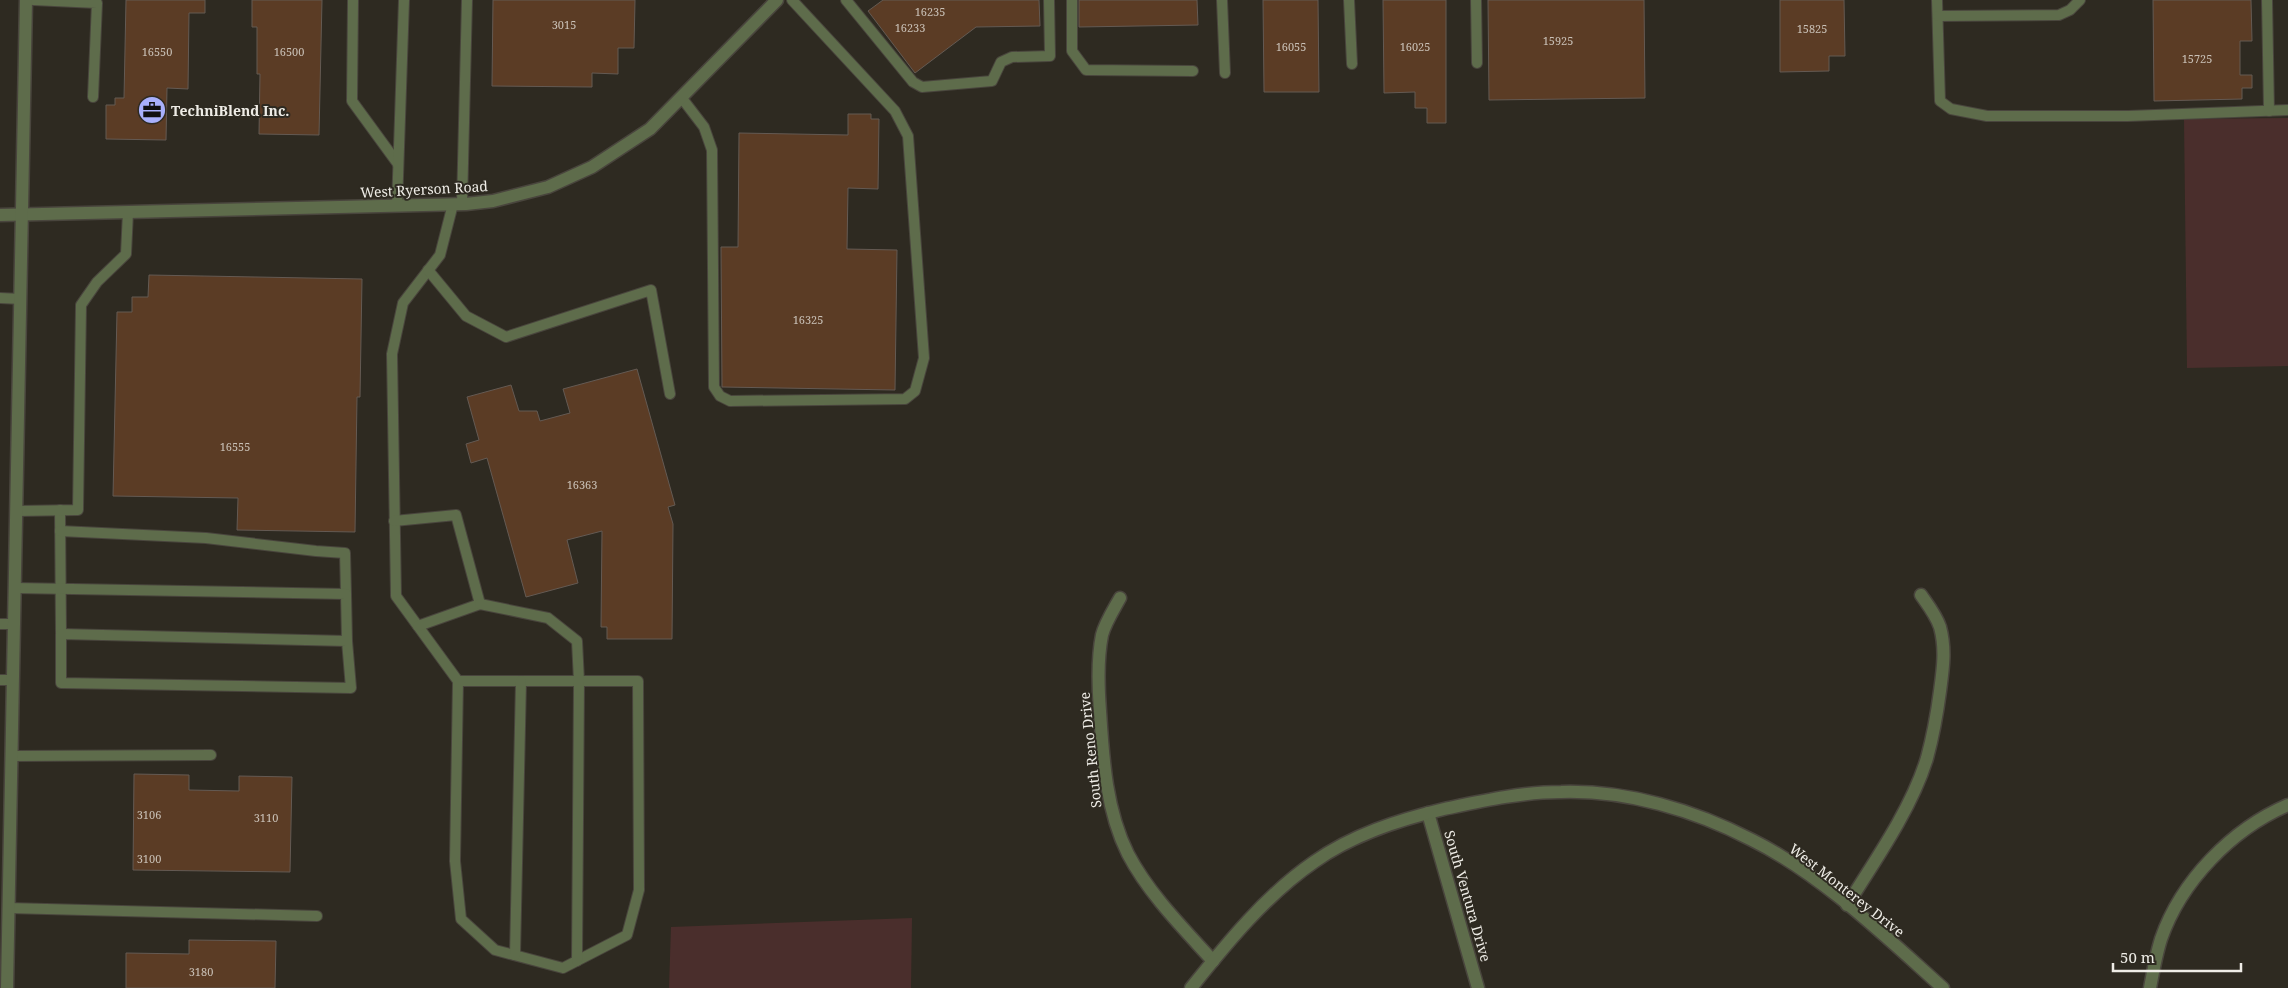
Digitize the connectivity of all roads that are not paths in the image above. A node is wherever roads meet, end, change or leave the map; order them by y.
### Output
1 (26, 0) edge
2 (33, 0) edge
3 (353, 0) edge
4 (404, 0) edge
5 (467, 0) edge
6 (778, 0) edge
7 (792, 0) edge
8 (846, 0) edge
9 (1049, 0) edge
10 (1072, 0) edge
11 (1222, 0) edge
12 (1349, 0) edge
13 (1476, 0) edge
14 (1937, 0) edge
15 (2080, 0) edge
16 (2267, 0) edge
17 (97, 2) edge
18 (1938, 16) junction
19 (1477, 63) dead end
20 (1352, 64) dead end
21 (1193, 71) dead end
22 (1225, 73) dead end
23 (93, 97) dead end
24 (681, 97) junction
25 (2288, 110) edge
26 (2269, 111) junction
27 (398, 164) junction
28 (458, 204) junction
29 (397, 206) junction
30 (128, 212) junction
31 (0, 215) edge
32 (22, 215) junction
33 (428, 270) junction
34 (0, 298) edge
35 (21, 299) junction
36 (670, 394) dead end
37 (60, 510) junction
38 (16, 511) junction
39 (394, 521) junction
40 (60, 531) junction
41 (15, 588) junction
42 (61, 589) junction
43 (346, 594) junction
44 (1921, 595) dead end
45 (1120, 598) dead end
46 (480, 604) junction
47 (0, 624) edge
48 (14, 624) junction
49 (418, 626) junction
50 (62, 634) junction
51 (347, 641) junction
52 (6, 680) edge
53 (458, 680) junction
54 (521, 681) junction
55 (579, 681) junction
56 (211, 755) dead end
57 (11, 756) junction
58 (2288, 805) edge
59 (1428, 813) junction
60 (1847, 905) junction
61 (8, 908) junction
62 (317, 916) dead end
63 (515, 955) junction
64 (577, 960) junction
65 (1213, 961) junction
66 (7, 988) edge
67 (1191, 988) edge
68 (1478, 988) edge
69 (1943, 988) edge
70 (2150, 988) edge

1 - 32 street
2 - 17 lane
3 - 27 lane
4 - 27 lane
5 - 28 lane
6 - 24 street, West Ryerson Road
7 - 24 lane
8 - 9 lane
10 - 21 lane
11 - 22 lane
12 - 20 lane
13 - 19 lane
14 - 18 lane
15 - 18 lane
16 - 26 lane
17 - 23 lane
18 - 26 lane
24 - 28 street, West Ryerson Road
25 - 26 lane
27 - 29 lane
28 - 29 street, West Ryerson Road
28 - 33 lane
29 - 30 street, West Ryerson Road
30 - 32 street, West Ryerson Road
30 - 37 lane
31 - 32 street, West Ryerson Road
32 - 35 street
33 - 36 lane
33 - 39 lane
34 - 35 lane
35 - 38 street
37 - 38 lane
37 - 40 lane
38 - 41 street
39 - 46 lane
39 - 49 lane
40 - 42 lane
40 - 43 lane
41 - 42 lane
41 - 48 street
42 - 43 lane
42 - 50 lane
43 - 51 lane
44 - 60 street
45 - 65 street, South Reno Drive
46 - 49 lane
46 - 55 lane
47 - 48 lane
48 - 52 street
49 - 53 lane
50 - 51 lane
50 - 51 lane
52 - 57 street
53 - 54 lane
53 - 63 lane
54 - 55 lane
54 - 63 lane
55 - 64 lane
55 - 64 lane
56 - 57 lane
57 - 61 street
58 - 70 street
59 - 60 street, West Monterey Drive
59 - 65 street, West Monterey Drive
59 - 68 street, South Ventura Drive
60 - 69 street, West Monterey Drive
61 - 62 lane
61 - 66 street
63 - 64 lane
65 - 67 street, West Monterey Drive

